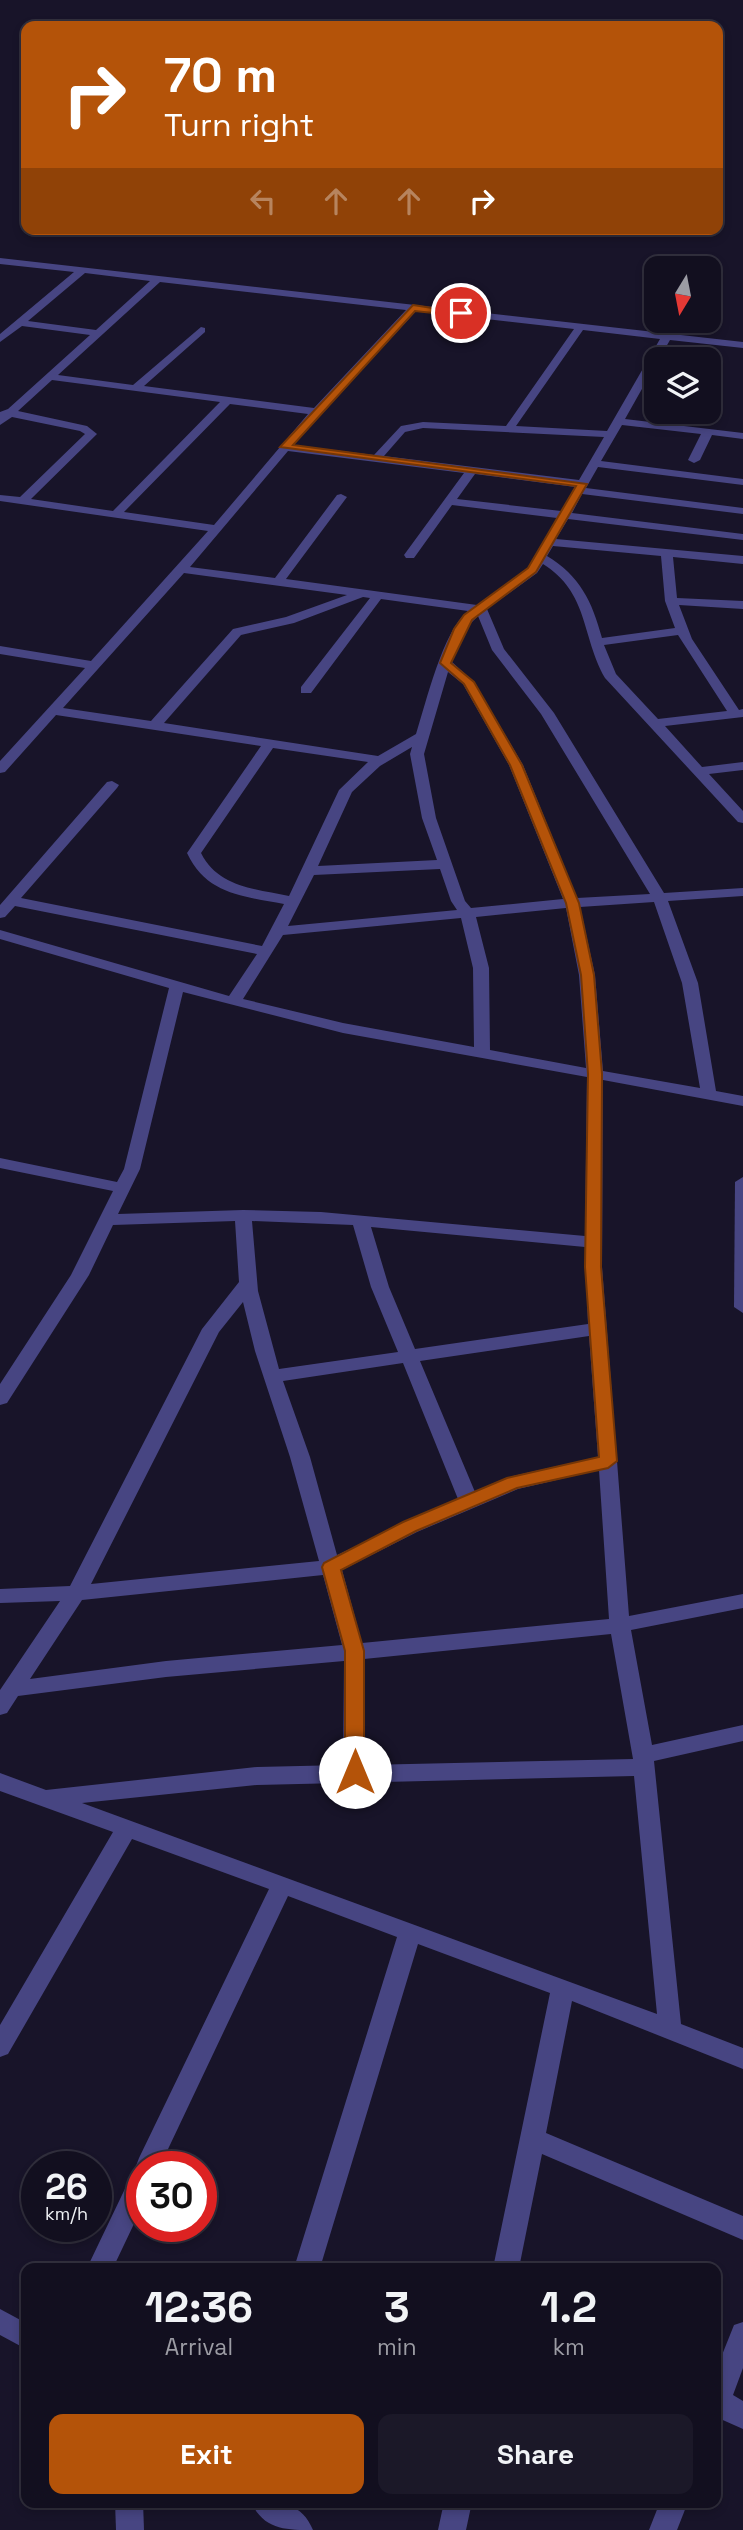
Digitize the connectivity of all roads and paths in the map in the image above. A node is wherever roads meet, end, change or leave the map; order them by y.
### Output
1 (0, 261) edge
2 (83, 271) junction
3 (158, 279) junction
4 (413, 308) junction
5 (21, 323) junction
6 (580, 327) junction
7 (201, 330) dead end
8 (100, 333) junction
9 (667, 336) junction
10 (0, 339) edge
11 (743, 345) edge
12 (50, 377) junction
13 (136, 388) junction
14 (228, 400) junction
15 (5, 412) edge
16 (316, 412) junction
17 (619, 421) junction
18 (0, 422) edge
19 (510, 427) junction
20 (708, 432) junction
21 (611, 434) junction
22 (743, 436) edge
23 (285, 447) junction
24 (377, 458) junction
25 (694, 460) dead end
26 (594, 463) junction
27 (472, 470) junction
28 (743, 482) edge
29 (580, 487) junction
30 (341, 497) dead end
31 (0, 498) edge
32 (651, 499) junction
33 (449, 501) junction
34 (22, 502) junction
35 (743, 511) edge
36 (115, 515) junction
37 (563, 516) junction
38 (636, 525) junction
39 (216, 529) junction
40 (743, 537) edge
41 (548, 542) junction
42 (667, 553) junction
43 (410, 555) dead end
44 (540, 557) junction
45 (743, 560) edge
46 (181, 569) junction
47 (278, 582) junction
48 (362, 593) junction
49 (378, 595) junction
50 (671, 601) junction
51 (743, 605) edge
52 (481, 609) junction
53 (680, 631) junction
54 (598, 642) junction
55 (0, 650) edge
56 (445, 663) junction
57 (93, 665) junction
58 (306, 690) dead end
59 (52, 710) junction
60 (739, 713) edge
61 (653, 724) junction
62 (154, 726) junction
63 (421, 737) junction
64 (269, 743) junction
65 (380, 760) junction
66 (743, 766) edge
67 (0, 769) edge
68 (700, 771) junction
69 (112, 785) dead end
70 (743, 819) edge
71 (445, 864) junction
72 (309, 871) junction
73 (743, 892) edge
74 (659, 897) junction
75 (12, 901) junction
76 (293, 901) junction
77 (572, 903) junction
78 (0, 914) edge
79 (468, 915) junction
80 (277, 931) junction
81 (0, 934) edge
82 (266, 951) junction
83 (177, 986) junction
84 (233, 1002) junction
85 (482, 1054) junction
86 (595, 1074) junction
87 (709, 1095) junction
88 (743, 1101) edge
89 (0, 1163) edge
90 (743, 1182) edge
91 (123, 1188) junction
92 (243, 1215) junction
93 (109, 1220) junction
94 (360, 1220) junction
95 (593, 1242) junction
96 (248, 1282) junction
97 (743, 1307) edge
98 (598, 1329) junction
99 (407, 1354) junction
100 (272, 1376) junction
101 (0, 1399) edge
102 (608, 1461) junction
103 (469, 1501) junction
104 (331, 1567) junction
105 (76, 1593) junction
106 (0, 1596) edge
107 (743, 1601) edge
108 (620, 1625) junction
109 (354, 1651) junction
110 (13, 1689) junction
111 (0, 1707) edge
112 (743, 1733) edge
113 (644, 1761) junction
114 (355, 1772) junction
115 (0, 1782) edge
116 (42, 1798) junction
117 (126, 1829) junction
118 (281, 1887) junction
119 (410, 1931) junction
120 (563, 1988) junction
121 (670, 2029) junction
122 (0, 2047) edge
123 (743, 2059) edge
124 (533, 2139) junction
125 (155, 2151) edge
126 (126, 2214) edge
127 (743, 2228) edge
128 (102, 2263) edge
129 (309, 2263) edge
130 (507, 2263) edge
131 (0, 2321) edge
132 (21, 2334) edge
133 (743, 2334) edge
134 (721, 2389) edge
135 (721, 2405) edge
136 (743, 2416) edge
137 (129, 2508) edge
138 (272, 2508) edge
139 (456, 2508) edge
140 (672, 2508) edge
141 (130, 2530) edge
142 (299, 2530) edge
143 (452, 2530) edge
144 (663, 2530) edge

1 - 2 street
2 - 3 street
2 - 5 street
3 - 4 street
3 - 8 street
4 - 6 street
4 - 16 street
5 - 8 street
5 - 10 street
6 - 9 street
6 - 19 street
7 - 13 street
8 - 12 street
9 - 11 street
9 - 17 street
12 - 13 street
12 - 15 street
13 - 14 street
14 - 16 street
14 - 36 street
15 - 18 street
15 - 34 street
16 - 23 street
17 - 20 street
17 - 21 street
19 - 21 street
19 - 24 street
20 - 22 street
20 - 25 street
21 - 26 street
23 - 24 street
23 - 39 street
24 - 27 street
26 - 28 street
26 - 29 street
27 - 29 street
27 - 33 street
29 - 32 street
29 - 37 street
30 - 47 street
31 - 34 street
32 - 35 street
32 - 38 street
33 - 37 street
33 - 43 street
34 - 36 street
36 - 39 street
37 - 38 street
37 - 41 street
38 - 40 street
39 - 46 street
41 - 42 street
41 - 44 street
42 - 45 street
42 - 50 street
44 - 52 street
44 - 54 street
46 - 47 street
46 - 57 street
47 - 48 street
48 - 49 street
48 - 62 street
49 - 52 street
49 - 58 street
50 - 51 street
50 - 53 street
52 - 56 street
52 - 74 street
53 - 54 street
53 - 60 street
54 - 61 street
55 - 57 street
56 - 63 street
56 - 77 street
57 - 59 street
59 - 62 street
59 - 67 street
60 - 61 street
61 - 68 street
62 - 64 street
63 - 65 street
63 - 71 street
64 - 65 street
64 - 76 street
65 - 72 street
66 - 68 street
68 - 70 street
69 - 75 street
71 - 72 street
71 - 79 street
72 - 76 street
73 - 74 street
74 - 77 street
74 - 87 street
75 - 78 street
75 - 82 street
76 - 80 street
77 - 79 street
77 - 86 street
79 - 80 street
79 - 85 street
80 - 82 street
81 - 83 street
82 - 84 street
83 - 84 street
83 - 91 street
84 - 85 street
85 - 86 street
86 - 87 street
86 - 95 street
87 - 88 street
89 - 91 street
90 - 97 street
91 - 93 street
92 - 93 street
92 - 94 street
92 - 96 street
93 - 101 street
94 - 95 street
94 - 99 street
95 - 98 street
96 - 100 street
96 - 105 street
98 - 99 street
98 - 102 street
99 - 100 street
99 - 103 street
100 - 104 street
102 - 103 street
102 - 108 street
103 - 104 street
104 - 105 street
104 - 109 street
105 - 106 street
105 - 110 street
107 - 108 street
108 - 109 street
108 - 113 street
109 - 110 street
109 - 114 street
110 - 111 street
112 - 113 street
113 - 114 street
113 - 121 street
114 - 116 street
115 - 116 street
116 - 117 street
117 - 118 street
117 - 122 street
118 - 119 street
118 - 125 street
119 - 120 street
119 - 129 street
120 - 121 street
120 - 124 street
121 - 123 street
124 - 127 street
124 - 130 street
126 - 128 street
131 - 132 street
133 - 134 street
135 - 136 street
137 - 141 street
138 - 142 street
139 - 143 street
140 - 144 street

